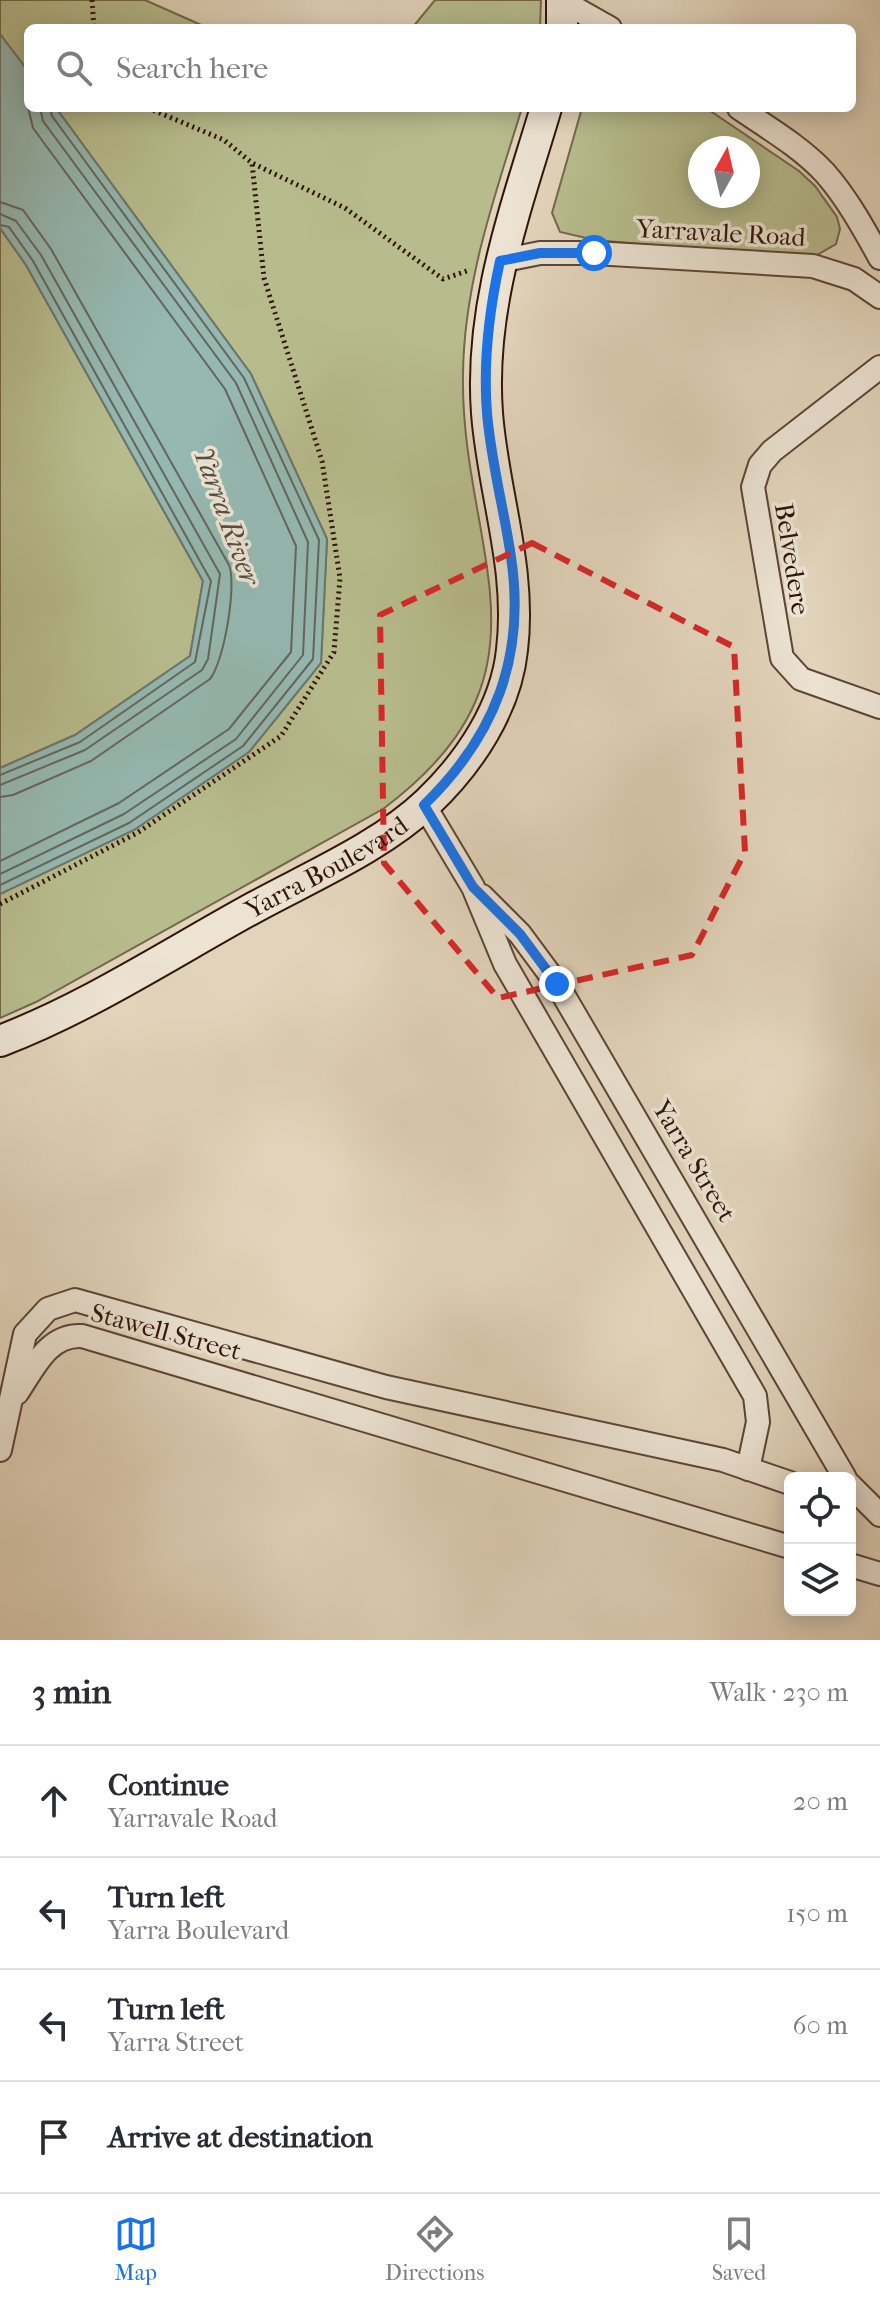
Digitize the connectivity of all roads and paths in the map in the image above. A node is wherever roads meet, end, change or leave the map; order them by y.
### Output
1 (92, 0) edge
2 (562, 0) edge
3 (94, 24) edge
4 (562, 24) edge
5 (603, 24) edge
6 (158, 112) edge
7 (545, 112) edge
8 (745, 112) edge
9 (252, 163) junction
10 (876, 251) edge
11 (500, 261) junction
12 (470, 270) dead end
13 (842, 274) junction
14 (880, 297) edge
15 (880, 367) edge
16 (880, 707) edge
17 (424, 805) junction
18 (473, 887) junction
19 (0, 904) edge
20 (0, 1041) edge
21 (14, 1397) junction
22 (1, 1441) edge
23 (748, 1469) junction
24 (842, 1472) edge
25 (784, 1481) edge
26 (856, 1491) edge
27 (856, 1511) edge
28 (880, 1515) edge
29 (880, 1522) edge
30 (784, 1545) edge
31 (856, 1567) edge
32 (880, 1574) edge

1 - 3 path
2 - 4 main road
2 - 5 street
6 - 9 path
7 - 11 main road, Yarra Boulevard
8 - 10 street
9 - 12 path
9 - 19 path
10 - 13 street
11 - 13 street, Yarravale Road
11 - 17 main road, Yarra Boulevard
13 - 14 street, Yarravale Road
15 - 16 street, Belvedere
17 - 18 street, Yarra Street
17 - 20 main road, Yarra Boulevard
18 - 23 street, Yarra Street
18 - 24 street, Yarra Street
21 - 22 street
21 - 23 street, Stawell Street
21 - 30 street, Stawell Street
23 - 25 street, Stawell Street
26 - 28 street
27 - 29 street
31 - 32 street

